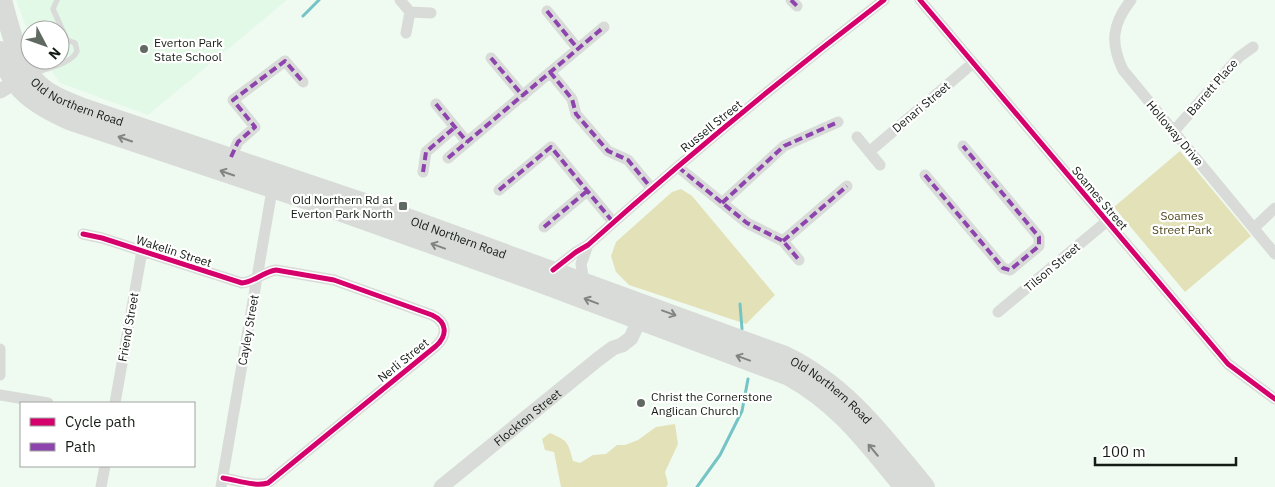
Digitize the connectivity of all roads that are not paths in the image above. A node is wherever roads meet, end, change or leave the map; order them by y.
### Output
1 (2, 0) edge
2 (56, 0) edge
3 (400, 0) edge
4 (884, 0) edge
5 (920, 0) edge
6 (1131, 0) edge
7 (547, 11) dead end
8 (410, 12) junction
9 (431, 13) dead end
10 (58, 20) edge
11 (604, 27) dead end
12 (406, 33) dead end
13 (70, 41) edge
14 (1253, 47) dead end
15 (578, 49) junction
16 (0, 51) edge
17 (491, 58) dead end
18 (70, 59) edge
19 (973, 63) junction
20 (44, 70) edge
21 (550, 72) junction
22 (22, 77) edge
23 (303, 82) dead end
24 (522, 96) junction
25 (436, 104) dead end
26 (838, 122) dead end
27 (455, 127) junction
28 (1174, 131) junction
29 (857, 137) dead end
30 (467, 142) junction
31 (963, 146) dead end
32 (869, 152) junction
33 (231, 157) junction
34 (448, 158) dead end
35 (880, 165) dead end
36 (678, 167) junction
37 (423, 172) dead end
38 (925, 175) dead end
39 (275, 181) junction
40 (847, 186) dead end
41 (652, 189) junction
42 (499, 190) dead end
43 (306, 191) junction
44 (587, 191) junction
45 (722, 203) junction
46 (1275, 208) edge
47 (613, 222) junction
48 (1106, 222) junction
49 (544, 228) dead end
50 (1254, 228) junction
51 (83, 234) dead end
52 (783, 241) junction
53 (588, 245) junction
54 (142, 251) junction
55 (1275, 254) edge
56 (799, 260) dead end
57 (553, 270) junction
58 (257, 278) junction
59 (584, 282) junction
60 (627, 309) junction
61 (998, 312) dead end
62 (0, 349) edge
63 (0, 376) edge
64 (0, 395) edge
65 (1275, 399) edge
66 (42, 402) edge
67 (115, 402) edge
68 (105, 467) edge
69 (222, 482) edge
70 (101, 487) edge
71 (441, 487) edge
72 (904, 487) edge
73 (925, 487) edge

1 - 22 highway, Old Northern Road
2 - 10 lane
3 - 8 street
4 - 36 street, Russell Street
5 - 19 street, Soames Street
6 - 28 street, Holloway Drive
7 - 15 street
8 - 9 street
8 - 12 street
11 - 15 street
13 - 18 lane
14 - 28 street, Barrett Place
15 - 21 street
16 - 22 highway, Old Northern Road
17 - 24 street
19 - 32 street, Denari Street
19 - 48 street, Soames Street
20 - 22 lane
21 - 24 street
21 - 41 street
22 - 33 highway, Old Northern Road
39 -> 22 highway, Old Northern Road
23 - 33 street
24 - 30 street
25 - 27 street
26 - 45 street
27 - 30 street
27 - 37 street
28 - 50 street, Holloway Drive
29 - 32 street
30 - 34 street
31 - 38 street
32 - 35 street
33 - 39 highway, Old Northern Road
36 - 41 street, Russell Street
36 - 45 street
39 - 43 highway, Old Northern Road
39 - 58 street, Cayley Street
40 - 52 street
41 - 47 street, Russell Street
42 - 44 street
43 - 57 highway, Old Northern Road
60 -> 43 highway, Old Northern Road
44 - 47 street
44 - 49 street
45 - 52 street
46 - 50 street
47 - 53 street, Russell Street
48 - 61 street, Tilson Street
48 - 65 street, Soames Street
50 - 55 street, Holloway Drive
51 - 54 street, Wakelin Street
52 - 56 street
53 - 57 street, Russell Street
53 - 59 street
54 - 58 street, Wakelin Street
54 - 67 street, Friend Street
57 - 59 highway, Old Northern Road
58 - 69 street, Cayley Street
58 - 69 street, Nerli Street
59 - 60 highway, Old Northern Road
60 - 71 street, Flockton Street
72 -> 60 highway, Old Northern Road
60 -> 73 highway, Old Northern Road
62 - 63 street
64 - 66 street
68 - 70 street

